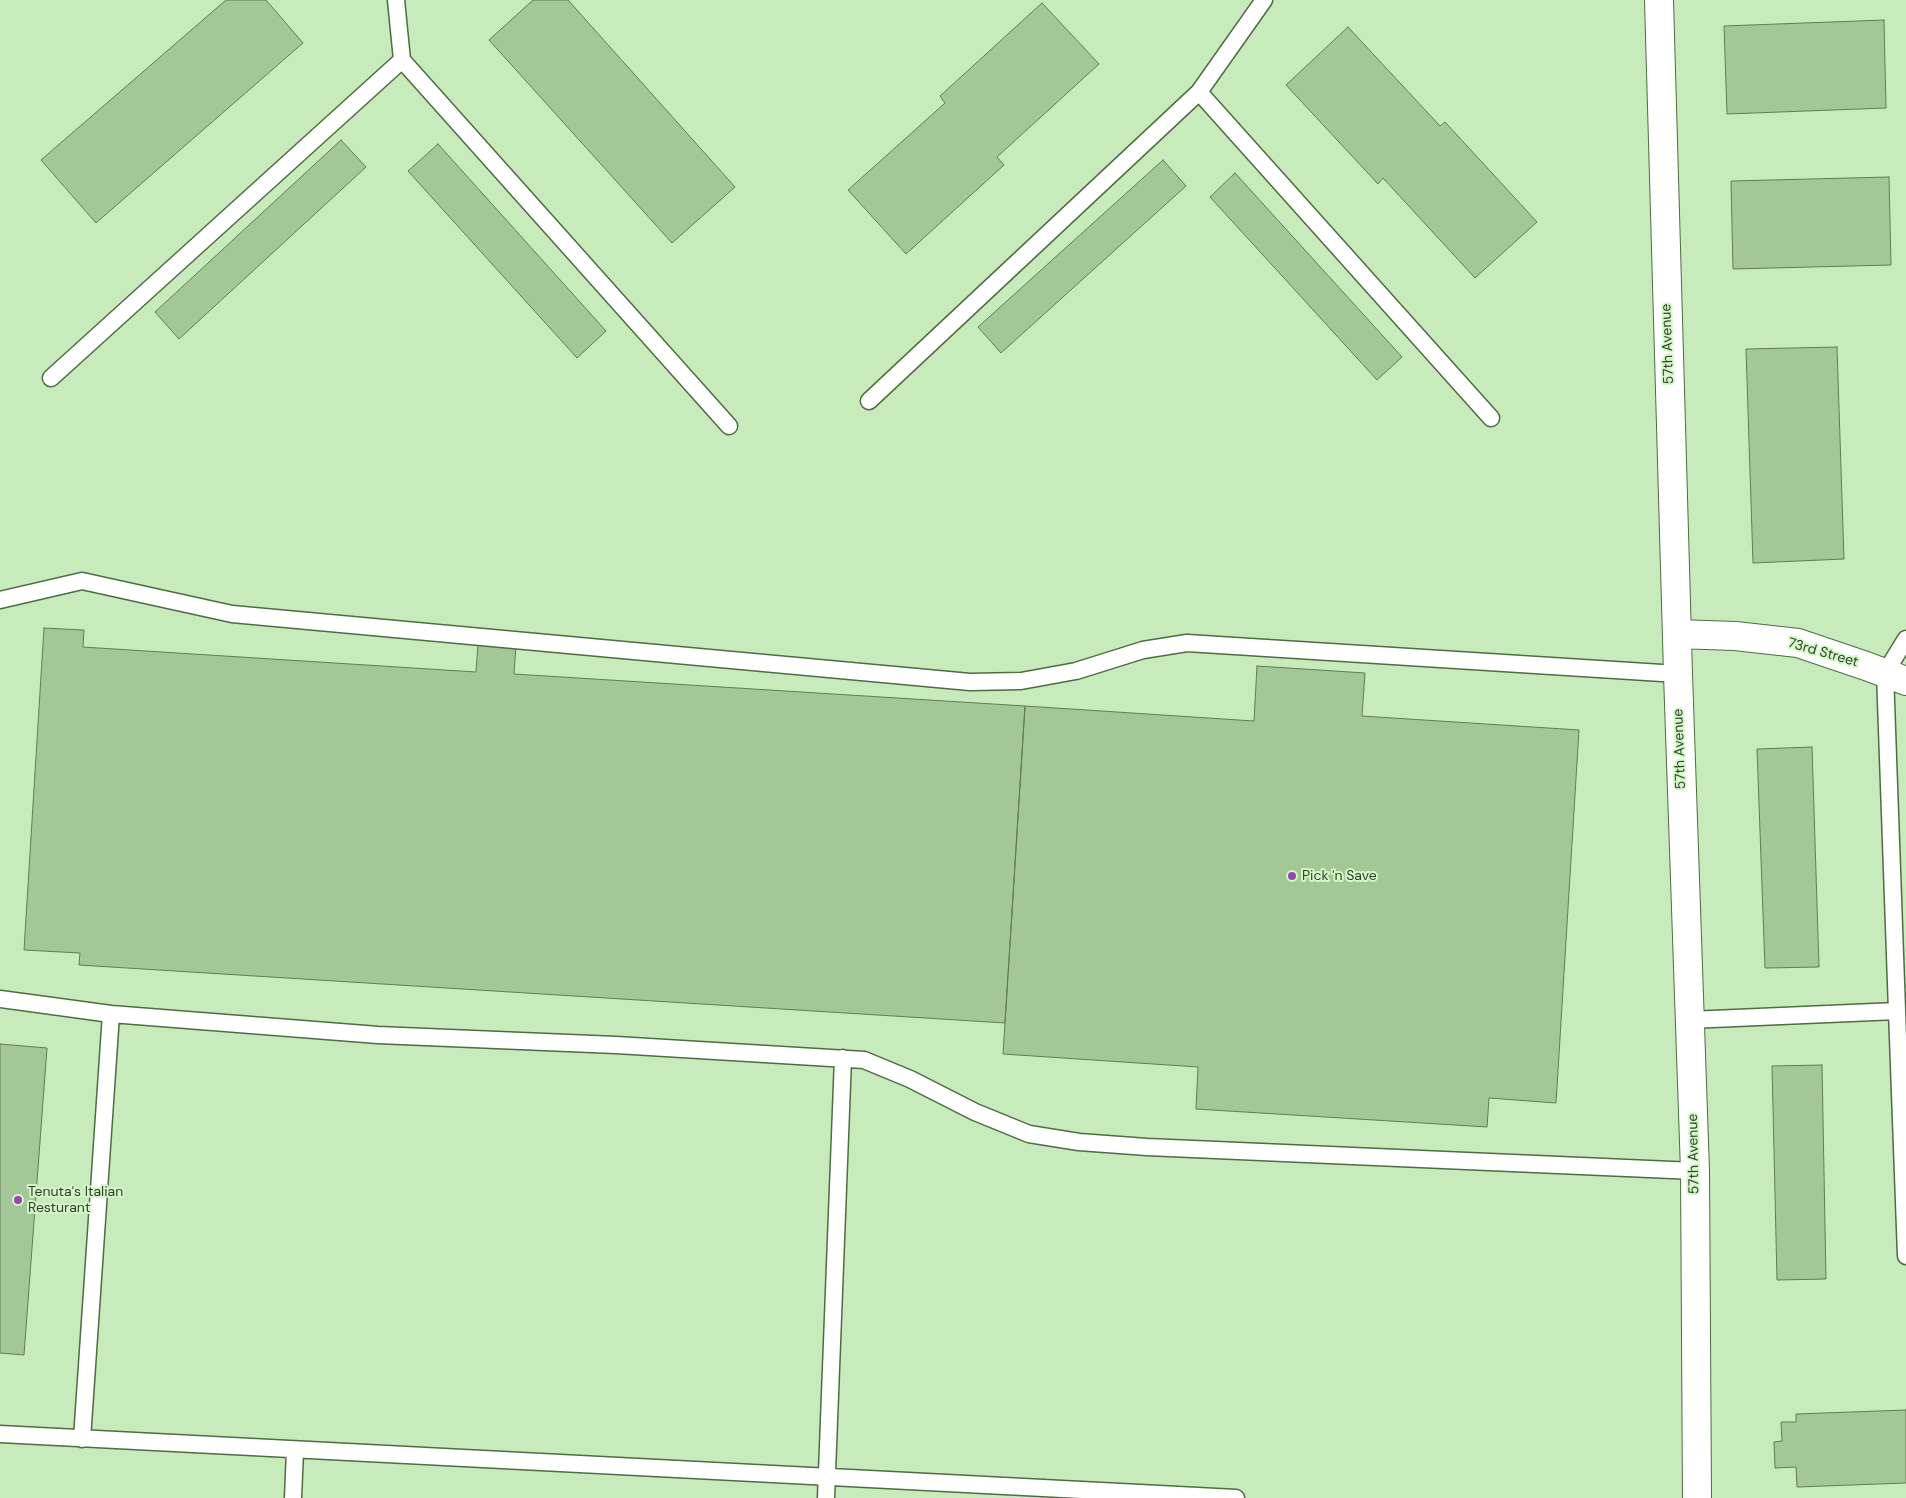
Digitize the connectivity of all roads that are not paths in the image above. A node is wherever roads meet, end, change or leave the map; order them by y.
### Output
1 (396, 0) edge
2 (1264, 0) edge
3 (1659, 0) edge
4 (402, 60) junction
5 (1199, 92) junction
6 (51, 378) dead end
7 (869, 402) dead end
8 (1491, 418) dead end
9 (729, 426) dead end
10 (0, 600) edge
11 (1677, 634) junction
12 (1906, 639) edge
13 (1678, 674) junction
14 (1896, 677) edge
15 (0, 999) edge
16 (1897, 1011) junction
17 (111, 1014) junction
18 (1690, 1020) junction
19 (843, 1058) junction
20 (1903, 1084) edge
21 (1695, 1171) junction
22 (1906, 1256) edge
23 (0, 1434) edge
24 (82, 1439) junction
25 (295, 1450) junction
26 (827, 1477) junction
27 (293, 1498) edge
28 (826, 1498) edge
29 (1236, 1498) edge
30 (1697, 1498) edge

1 - 4 lane
2 - 5 lane
3 - 11 street, 57th Avenue
4 - 6 lane
4 - 9 lane
5 - 7 lane
5 - 8 lane
10 - 13 lane
11 - 13 street, 57th Avenue
11 - 14 street, 73rd Street
12 - 14 lane
13 - 18 street, 57th Avenue
14 - 16 lane
15 - 17 lane
16 - 18 lane
16 - 20 lane
17 - 19 lane
17 - 24 lane
18 - 21 street, 57th Avenue
19 - 21 lane
19 - 26 lane
20 - 22 lane
21 - 30 street, 57th Avenue
23 - 24 lane
24 - 25 lane
25 - 26 lane
25 - 27 lane
26 - 28 lane
26 - 29 lane

